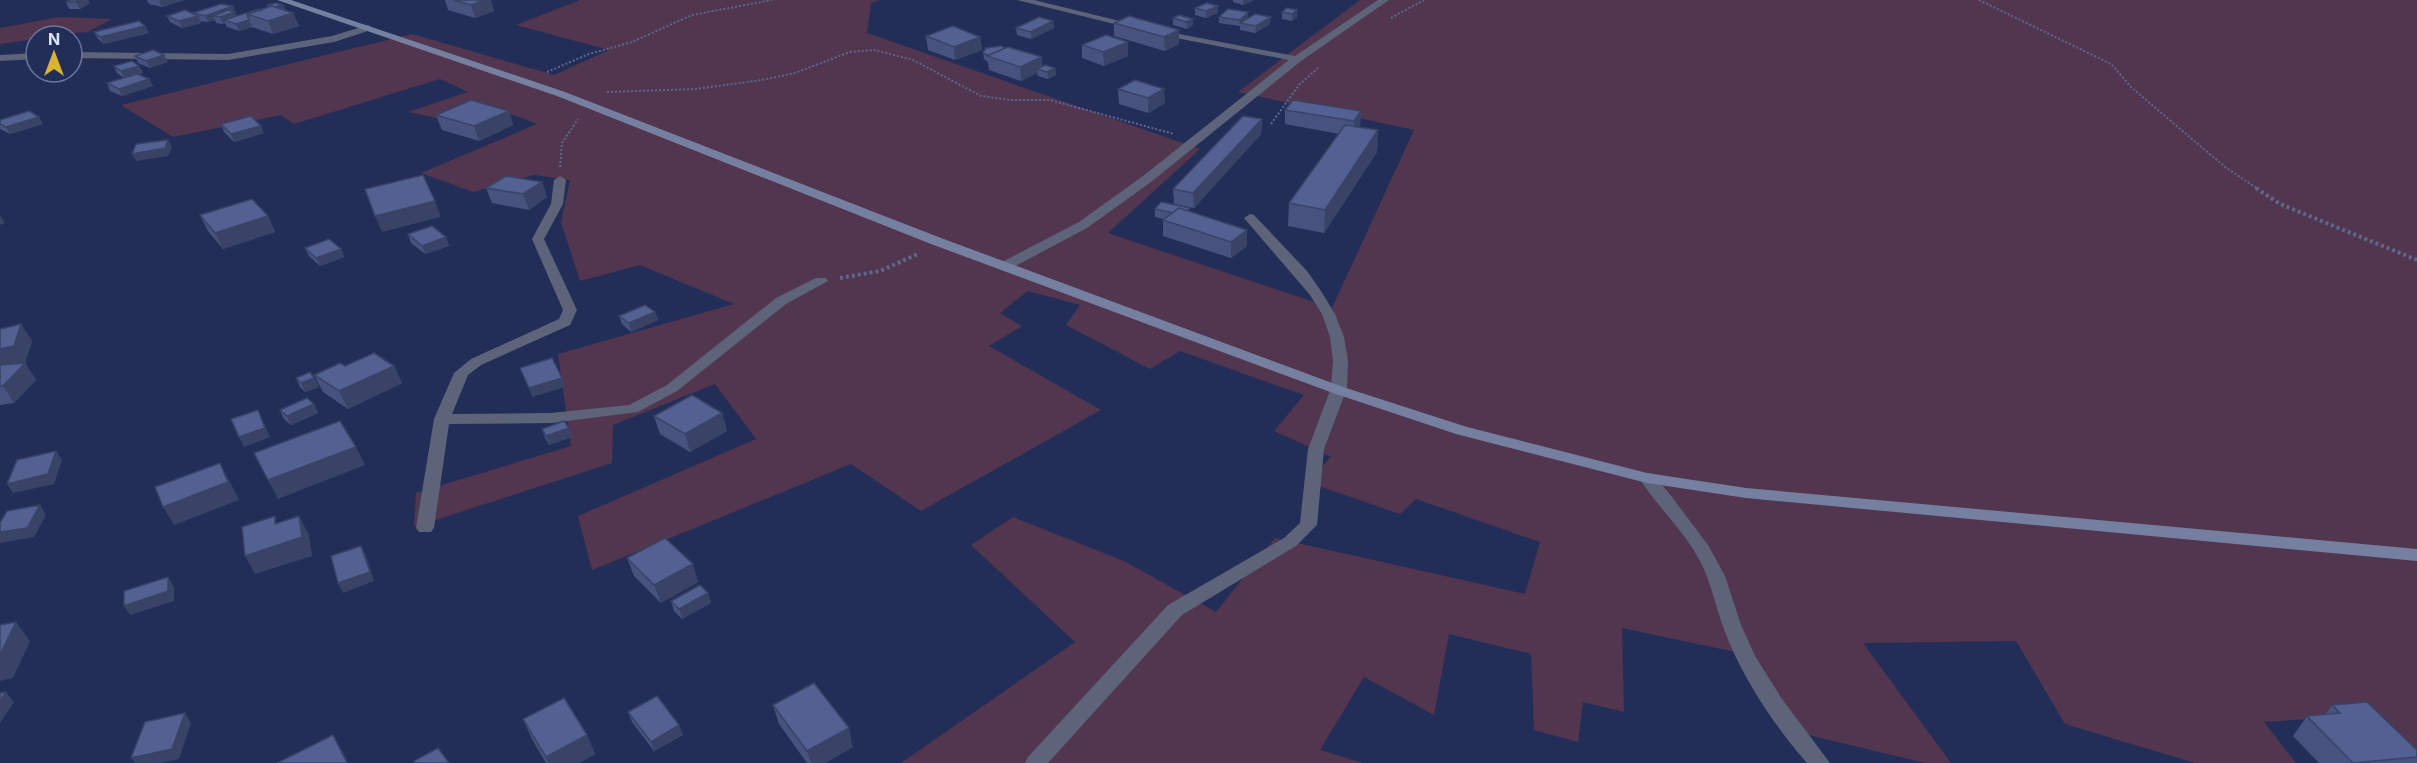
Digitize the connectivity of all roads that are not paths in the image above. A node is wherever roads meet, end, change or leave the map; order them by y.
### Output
1 (282, 0) edge
2 (1022, 0) edge
3 (1384, 0) edge
4 (368, 28) junction
5 (84, 55) edge
6 (24, 57) edge
7 (0, 58) edge
8 (1297, 58) junction
9 (560, 180) road end
10 (1250, 218) dead end
11 (1005, 266) junction
12 (821, 281) road end
13 (1338, 390) junction
14 (442, 419) junction
15 (1647, 478) junction
16 (425, 528) dead end
17 (2417, 555) edge
18 (1034, 762) edge
19 (1820, 763) edge

1 - 4 main road
2 - 8 street
3 - 8 street
4 - 5 street
4 - 11 main road
6 - 7 street
8 - 11 street
9 - 14 street
10 - 13 street
11 - 13 main road
12 - 14 street
13 - 15 main road
13 - 18 street
14 - 16 street
15 - 17 main road
15 - 19 street

